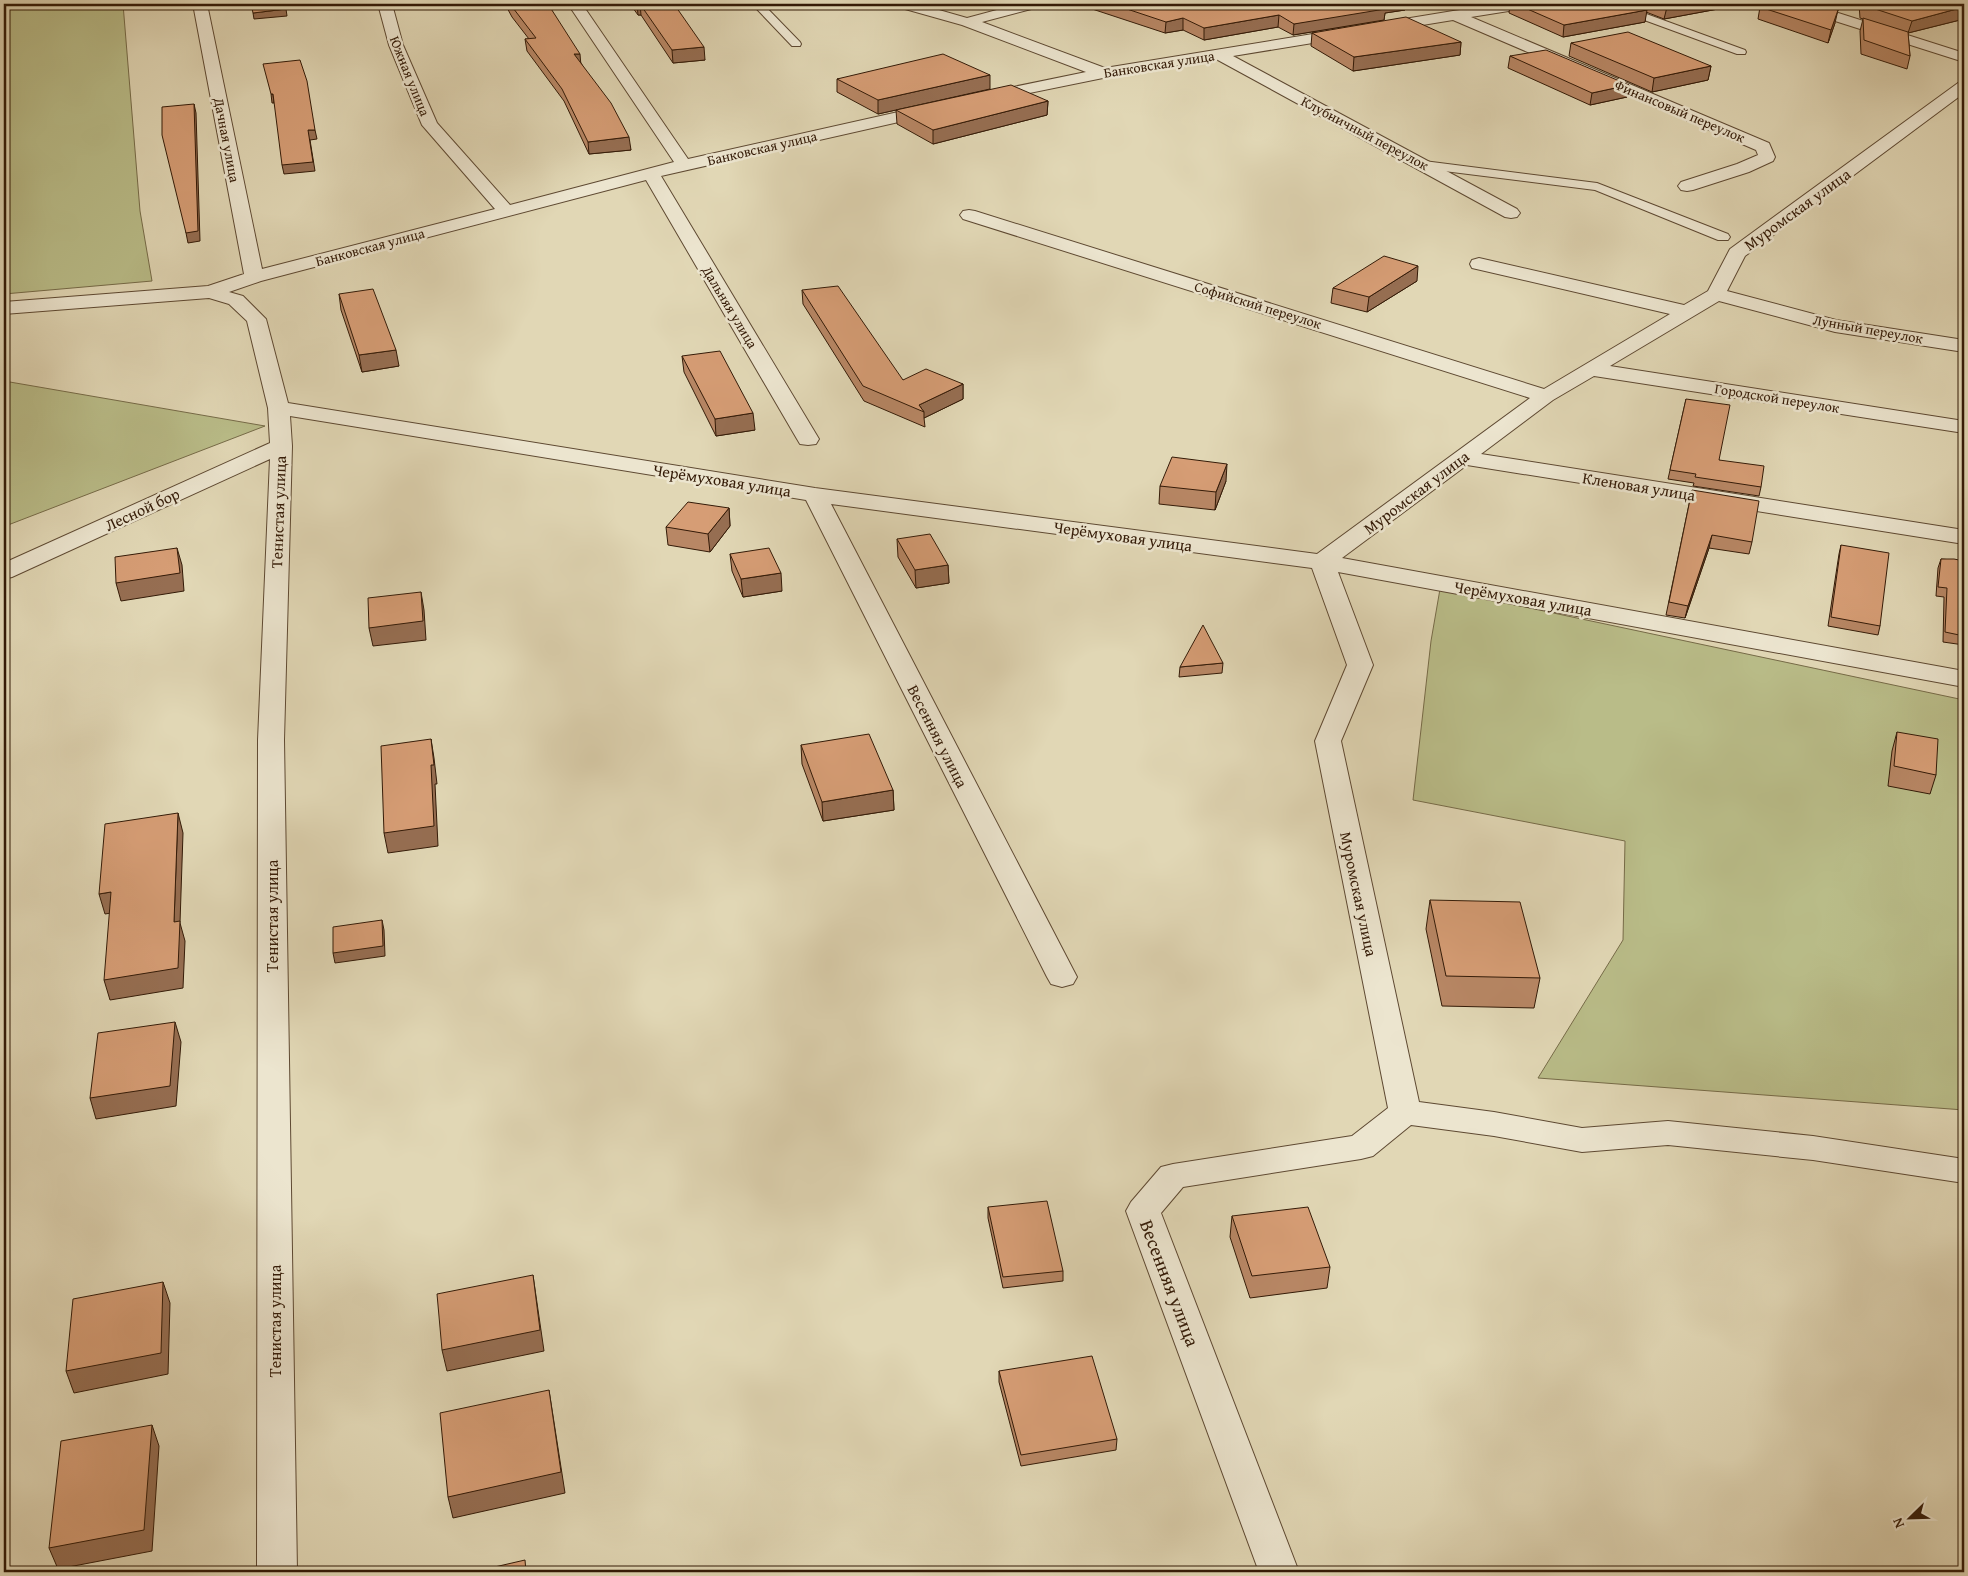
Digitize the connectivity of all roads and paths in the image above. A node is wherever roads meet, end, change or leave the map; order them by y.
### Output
1 (200, 4) edge
2 (385, 4) edge
3 (575, 4) edge
4 (757, 4) edge
5 (903, 4) edge
6 (1034, 4) edge
7 (1527, 4) edge
8 (1610, 4) edge
9 (1796, 4) edge
10 (1453, 15) junction
11 (967, 22) junction
12 (796, 44) dead end
13 (1740, 52) dead end
14 (1219, 55) junction
15 (1964, 58) edge
16 (1103, 73) junction
17 (1964, 86) edge
18 (974, 100) edge
19 (945, 106) edge
20 (684, 165) junction
21 (1424, 165) junction
22 (651, 174) junction
23 (1687, 186) dead end
24 (506, 211) junction
25 (1510, 212) dead end
26 (969, 215) dead end
27 (1723, 237) dead end
28 (1479, 264) dead end
29 (254, 277) junction
30 (210, 292) junction
31 (1716, 294) junction
32 (4, 308) edge
33 (1684, 312) junction
34 (1964, 346) edge
35 (1590, 369) junction
36 (1546, 396) junction
37 (279, 408) junction
38 (1964, 427) edge
39 (808, 439) dead end
40 (281, 446) junction
41 (1462, 458) junction
42 (815, 495) junction
43 (1964, 537) edge
44 (1322, 562) junction
45 (4, 572) edge
46 (1964, 679) edge
47 (1062, 977) dead end
48 (1405, 1112) junction
49 (1964, 1171) edge
50 (277, 1572) edge
51 (1278, 1572) edge

1 - 29 street, Дачная улица
2 - 24 street, Южная улица
3 - 20 street
4 - 12 lane
5 - 11 street
6 - 11 street
7 - 10 street, Банковская улица
8 - 13 lane
9 - 15 street
10 - 14 street, Банковская улица
10 - 23 street, Финансовый переулок
11 - 16 street
14 - 16 street, Банковская улица
14 - 21 street, Клубничный переулок
16 - 18 street, Банковская улица
17 - 31 street, Муромская улица
19 - 20 street, Банковская улица
20 - 22 street, Банковская улица
21 - 25 street, Клубничный переулок
21 - 27 lane
22 - 24 street, Банковская улица
22 - 39 street, Дальняя улица
24 - 29 street, Банковская улица
26 - 36 street, Софийский переулок
28 - 33 street
29 - 30 street, Банковская улица
30 - 32 street, Банковская улица
30 - 37 street, Тенистая улица
31 - 33 street, Муромская улица
31 - 34 street, Лунный переулок
33 - 35 street, Муромская улица
35 - 36 street, Муромская улица
35 - 38 street, Городской переулок
36 - 41 street, Муромская улица
37 - 40 street, Тенистая улица
37 - 42 street, Черёмуховая улица
40 - 45 street, Лесной бор
40 - 50 street, Тенистая улица
41 - 43 street, Кленовая улица
41 - 44 street, Муромская улица
42 - 44 street, Черёмуховая улица
42 - 47 street, Весенняя улица
44 - 46 street, Черёмуховая улица
44 - 48 street, Муромская улица
48 - 49 street
48 - 51 street, Весенняя улица

